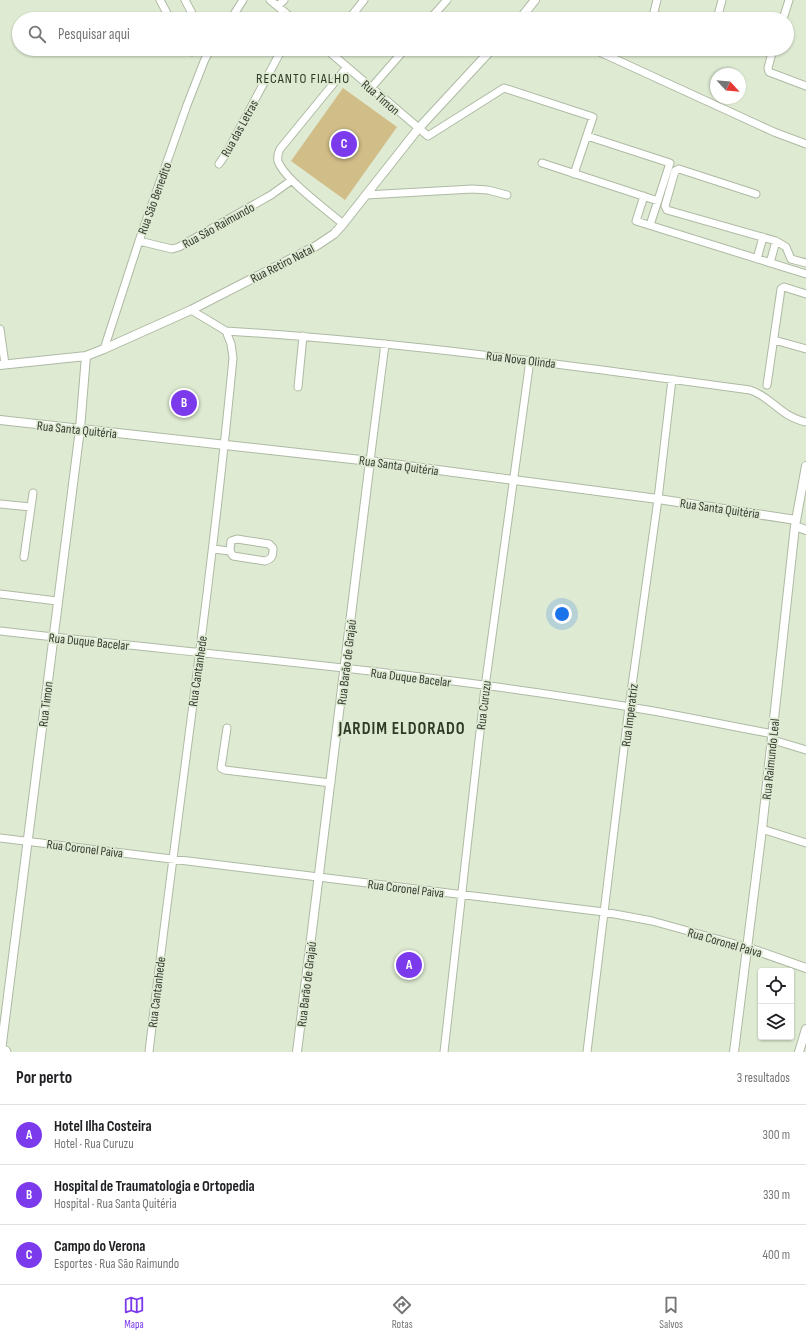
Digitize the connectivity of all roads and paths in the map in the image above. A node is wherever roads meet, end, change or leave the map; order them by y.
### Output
1 (160, 0) edge
2 (185, 0) edge
3 (243, 0) edge
4 (270, 0) edge
5 (284, 0) edge
6 (364, 0) edge
7 (447, 0) edge
8 (535, 0) edge
9 (657, 0) edge
10 (722, 0) edge
11 (789, 0) edge
12 (278, 6) junction
13 (166, 12) edge
14 (191, 12) edge
15 (235, 12) edge
16 (285, 12) edge
17 (355, 12) edge
18 (436, 12) edge
19 (527, 12) edge
20 (654, 12) edge
21 (719, 12) edge
22 (785, 12) edge
23 (207, 56) edge
24 (278, 56) edge
25 (335, 56) edge
26 (399, 56) edge
27 (486, 56) edge
28 (608, 56) edge
29 (772, 56) edge
30 (347, 67) junction
31 (806, 86) edge
32 (371, 88) junction
33 (418, 129) junction
34 (587, 136) junction
35 (806, 144) edge
36 (542, 163) dead end
37 (219, 164) dead end
38 (574, 174) junction
39 (292, 180) junction
40 (756, 194) dead end
41 (366, 195) junction
42 (507, 195) dead end
43 (644, 196) junction
44 (658, 201) junction
45 (343, 224) junction
46 (653, 226) junction
47 (763, 237) junction
48 (139, 241) junction
49 (776, 241) junction
50 (757, 259) junction
51 (770, 263) junction
52 (806, 264) edge
53 (806, 274) edge
54 (806, 294) edge
55 (191, 310) junction
56 (0, 330) edge
57 (226, 331) junction
58 (303, 336) junction
59 (774, 340) junction
60 (385, 344) junction
61 (806, 349) edge
62 (104, 350) junction
63 (86, 356) junction
64 (530, 360) junction
65 (2, 364) edge
66 (672, 379) junction
67 (767, 385) dead end
68 (298, 387) dead end
69 (0, 420) edge
70 (806, 422) edge
71 (80, 429) junction
72 (224, 444) junction
73 (370, 461) junction
74 (806, 466) edge
75 (514, 480) junction
76 (33, 493) dead end
77 (658, 499) junction
78 (0, 504) edge
79 (31, 507) junction
80 (796, 523) junction
81 (806, 530) edge
82 (213, 548) junction
83 (230, 550) junction
84 (24, 557) dead end
85 (0, 594) edge
86 (57, 601) junction
87 (0, 631) edge
88 (53, 637) junction
89 (200, 652) junction
90 (345, 669) junction
91 (485, 687) junction
92 (629, 707) junction
93 (227, 728) dead end
94 (773, 737) junction
95 (806, 750) edge
96 (331, 783) junction
97 (762, 829) junction
98 (0, 838) edge
99 (28, 842) junction
100 (806, 843) edge
101 (172, 858) junction
102 (320, 877) junction
103 (461, 895) junction
104 (604, 912) junction
105 (746, 947) junction
106 (806, 968) edge
107 (806, 1029) edge
108 (0, 1051) edge
109 (5, 1052) edge
110 (149, 1052) edge
111 (297, 1052) edge
112 (444, 1052) edge
113 (588, 1052) edge
114 (734, 1052) edge
115 (799, 1052) edge

1 - 13 street
2 - 14 street
3 - 15 street
4 - 12 street
5 - 12 street
6 - 17 street
7 - 18 street
8 - 19 street
9 - 20 street
10 - 21 street
11 - 22 street
12 - 16 street
23 - 48 street, Rua São Benedito
24 - 37 street, Rua das Letras
25 - 30 street, Rua Timon
26 - 32 street
27 - 33 street, Rua Retiro Natal
28 - 35 street
29 - 31 street
30 - 32 street, Rua Timon
30 - 39 street
32 - 33 street, Rua Timon
33 - 34 street
33 - 41 street, Rua Retiro Natal
34 - 38 street
34 - 44 street
36 - 38 street
38 - 43 street
39 - 45 street
39 - 48 street, Rua São Raimundo
40 - 47 street
41 - 42 street
41 - 45 street, Rua Retiro Natal
43 - 44 street
43 - 46 street
44 - 46 street
45 - 55 street, Rua Retiro Natal
46 - 50 street
47 - 49 street
47 - 50 street
48 - 62 street, Rua São Benedito
49 - 51 street
49 - 52 street
50 - 51 street
51 - 53 street
54 - 59 street
55 - 57 street
55 - 62 street, Rua Retiro Natal
56 - 65 street
57 - 58 street, Rua Nova Olinda
57 - 72 street, Rua Cantanhede
58 - 60 street, Rua Nova Olinda
58 - 68 street
59 - 61 street
59 - 67 street
60 - 64 street, Rua Nova Olinda
60 - 73 street, Rua Barão de Grajaú
62 - 63 street, Rua Retiro Natal
63 - 65 street, Rua Retiro Natal
63 - 71 street, Rua Timon
64 - 66 street, Rua Nova Olinda
64 - 75 street, Rua Curuzu
66 - 70 street, Rua Nova Olinda
66 - 77 street, Rua Imperatriz
69 - 71 street, Rua Santa Quitéria
71 - 72 street, Rua Santa Quitéria
71 - 86 street, Rua Timon
72 - 73 street, Rua Santa Quitéria
72 - 82 street, Rua Cantanhede
73 - 75 street, Rua Santa Quitéria
73 - 90 street, Rua Barão de Grajaú
74 - 80 street, Rua Raimundo Leal
75 - 77 street, Rua Santa Quitéria
75 - 91 street, Rua Curuzu
76 - 79 street
77 - 80 street, Rua Santa Quitéria
77 - 92 street, Rua Imperatriz
78 - 79 street
79 - 84 street
80 - 81 street, Rua Santa Quitéria
80 - 94 street, Rua Raimundo Leal
82 - 83 street
82 - 89 street, Rua Cantanhede
83 - 83 street
85 - 86 street
86 - 88 street, Rua Timon
87 - 88 street, Rua Duque Bacelar
88 - 89 street, Rua Duque Bacelar
88 - 99 street, Rua Timon
89 - 90 street, Rua Duque Bacelar
89 - 101 street, Rua Cantanhede
90 - 91 street, Rua Duque Bacelar
90 - 96 street, Rua Barão de Grajaú
91 - 92 street, Rua Duque Bacelar
91 - 103 street, Rua Curuzu
92 - 94 street, Rua Duque Bacelar
92 - 104 street, Rua Imperatriz
93 - 96 street
94 - 95 street, Rua Duque Bacelar
94 - 97 street, Rua Raimundo Leal
96 - 102 street, Rua Barão de Grajaú
97 - 100 street
97 - 105 street, Rua Raimundo Leal
98 - 99 street, Rua Coronel Paiva
99 - 101 street, Rua Coronel Paiva
99 - 108 street, Rua Timon
101 - 102 street, Rua Coronel Paiva
101 - 110 street, Rua Cantanhede
102 - 103 street, Rua Coronel Paiva
102 - 111 street, Rua Barão de Grajaú
103 - 104 street, Rua Coronel Paiva
103 - 112 street, Rua Curuzu
104 - 105 street, Rua Coronel Paiva
104 - 113 street, Rua Imperatriz
105 - 106 street, Rua Coronel Paiva
105 - 114 street, Rua Raimundo Leal
107 - 115 street
108 - 109 main road

